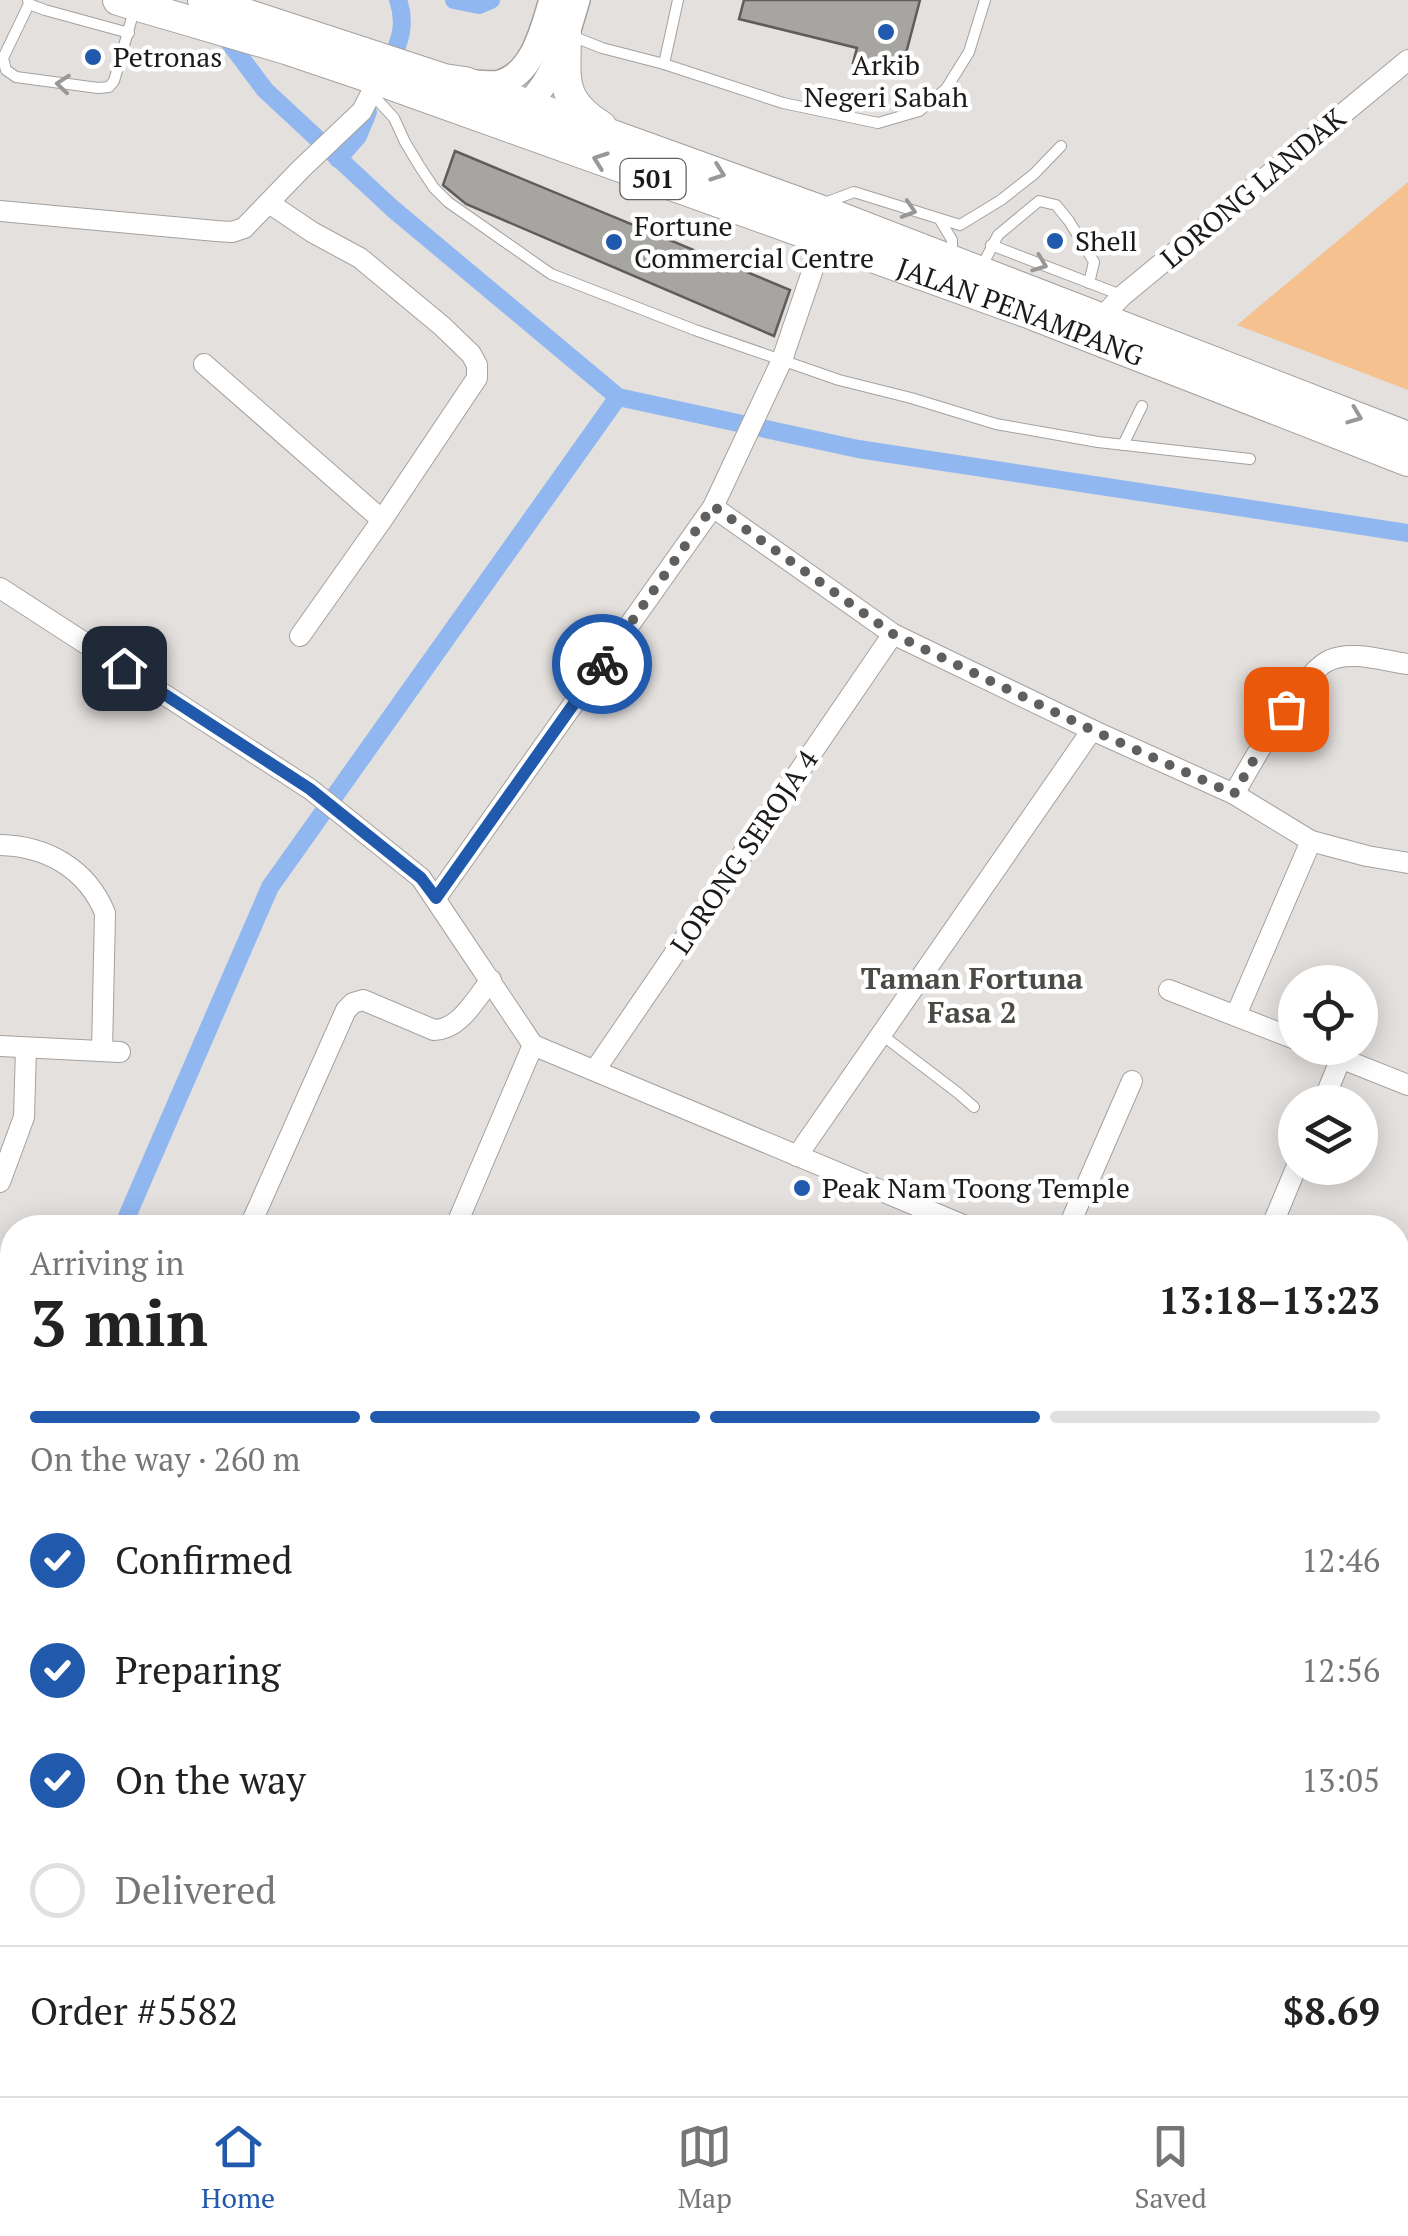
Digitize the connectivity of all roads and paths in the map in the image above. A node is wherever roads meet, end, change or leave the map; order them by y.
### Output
1 (552, 0) edge
2 (577, 0) edge
3 (678, 0) edge
4 (985, 0) edge
5 (29, 2) edge
6 (192, 10) edge
7 (127, 13) edge
8 (566, 33) junction
9 (537, 45) junction
10 (1408, 60) edge
11 (664, 64) junction
12 (550, 75) junction
13 (455, 80) junction
14 (371, 85) junction
15 (527, 104) junction
16 (482, 118) junction
17 (619, 138) junction
18 (1061, 146) dead end
19 (269, 202) junction
20 (0, 211) edge
21 (940, 219) junction
22 (822, 220) junction
23 (974, 259) junction
24 (1089, 283) junction
25 (1122, 296) junction
26 (1031, 314) junction
27 (1101, 318) junction
28 (1118, 348) junction
29 (782, 360) junction
30 (204, 364) dead end
31 (1142, 406) dead end
32 (1408, 437) edge
33 (1123, 445) junction
34 (1250, 460) dead end
35 (1408, 461) edge
36 (713, 506) junction
37 (382, 520) junction
38 (0, 588) edge
39 (893, 634) junction
40 (300, 636) dead end
41 (1408, 664) edge
42 (1092, 730) junction
43 (1234, 794) junction
44 (1311, 841) junction
45 (0, 845) edge
46 (1408, 863) edge
47 (436, 898) junction
48 (491, 980) junction
49 (1169, 990) dead end
50 (1236, 1015) junction
51 (1278, 1032) edge
52 (882, 1034) junction
53 (533, 1045) junction
54 (0, 1046) edge
55 (26, 1048) junction
56 (1358, 1065) edge
57 (595, 1070) junction
58 (1132, 1081) dead end
59 (1408, 1085) edge
60 (974, 1107) dead end
61 (797, 1156) junction
62 (0, 1182) edge
63 (1289, 1185) edge
64 (255, 1215) edge
65 (468, 1215) edge
66 (936, 1215) edge
67 (1074, 1215) edge
68 (1277, 1215) edge

1 - 9 street
2 - 8 street
3 - 11 lane
4 - 11 lane
5 - 7 lane
7 -> 5 lane
6 - 7 main road, JALAN PENAMPANG / 501
6 - 14 main road, JALAN PENAMPANG / 501
6 - 14 main road, JALAN PENAMPANG / 501
8 - 11 lane
8 - 12 street
8 - 17 main road
9 - 12 street
9 - 13 street
10 - 25 street, LORONG LANDAK
12 - 15 street
13 - 14 main road, JALAN PENAMPANG / 501
13 - 15 main road, JALAN PENAMPANG / 501
14 - 16 main road, JALAN PENAMPANG / 501
14 - 19 street
14 - 29 lane
15 - 16 main road
15 - 17 main road, JALAN PENAMPANG / 501
22 -> 16 main road, JALAN PENAMPANG / 501
17 -> 22 main road, JALAN PENAMPANG / 501
18 - 21 lane
19 - 20 street
19 - 37 street
22 -> 21 lane
21 - 23 lane
22 - 23 main road, JALAN PENAMPANG / 501
22 - 26 main road, JALAN PENAMPANG / 501
22 - 29 street
23 -> 24 lane
23 - 24 lane
23 - 27 main road, JALAN PENAMPANG / 501
24 - 25 lane
25 - 27 street, LORONG LANDAK
26 - 27 main road
26 - 28 main road, JALAN PENAMPANG / 501
27 - 28 main road
27 -> 32 main road, JALAN PENAMPANG / 501
28 - 35 main road, JALAN PENAMPANG / 501
29 - 33 lane
29 - 36 street
30 - 37 street
31 - 33 lane
33 - 34 lane
36 - 39 street
36 - 47 street
37 - 40 street
38 - 47 street
39 - 42 street
39 - 57 street, LORONG SEROJA 4
41 - 43 street
42 - 43 street
42 - 52 street
43 - 44 street
44 - 46 street
44 - 50 street
45 - 55 street
47 - 48 street
48 - 53 street
48 - 64 street
49 - 50 street
50 - 51 street
52 - 60 lane
52 - 61 street
53 - 57 street
53 - 65 street
54 - 55 street
55 - 62 street
56 - 59 street
57 - 61 street
58 - 67 street
61 - 66 street
63 - 68 street

